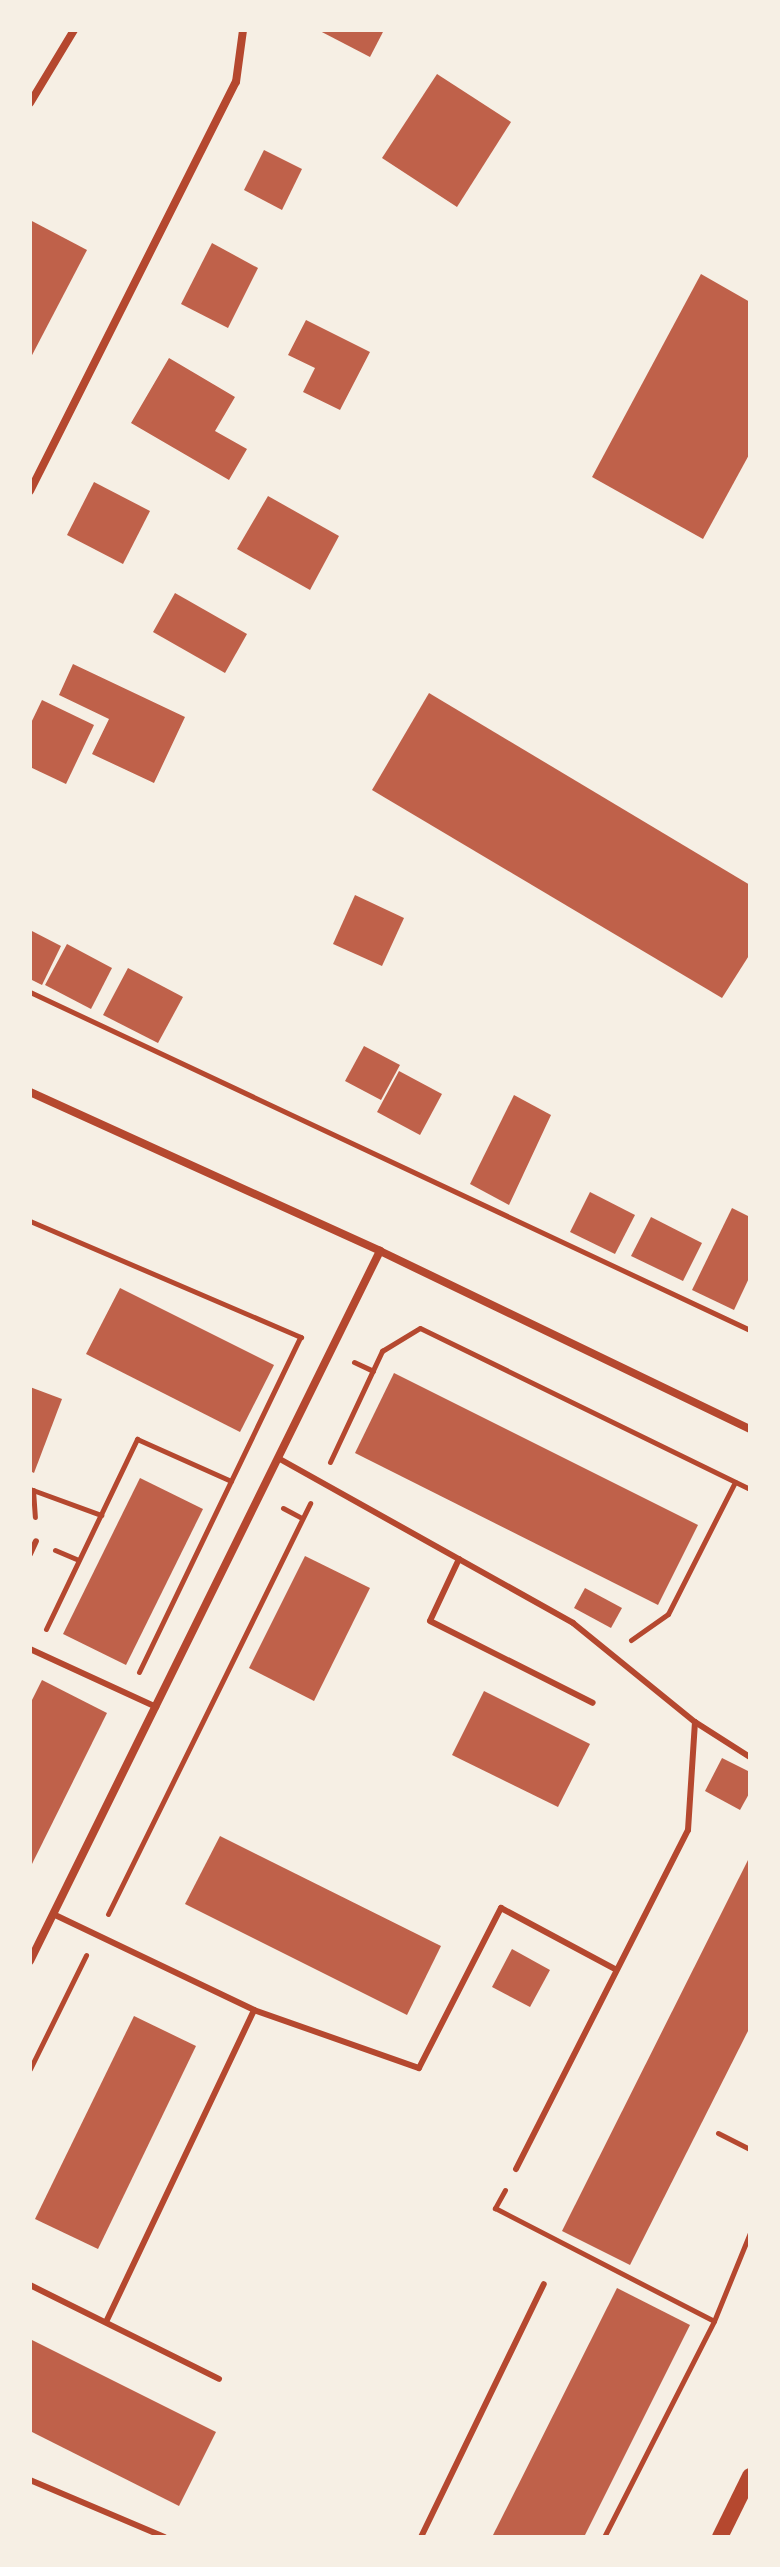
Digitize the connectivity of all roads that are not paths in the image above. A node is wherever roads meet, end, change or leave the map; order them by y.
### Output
1 (74, 30) edge
2 (243, 30) edge
3 (30, 103) edge
4 (30, 491) edge
5 (30, 1092) edge
6 (380, 1251) junction
7 (750, 1429) edge
8 (278, 1458) junction
9 (36, 1541) dead end
10 (30, 1554) edge
11 (459, 1559) junction
12 (33, 1650) edge
13 (593, 1703) dead end
14 (156, 1707) junction
15 (695, 1722) junction
16 (750, 1757) edge
17 (53, 1914) junction
18 (30, 1961) edge
19 (615, 1969) junction
20 (254, 2010) junction
21 (516, 2169) road end
22 (544, 2284) dead end
23 (30, 2285) edge
24 (106, 2322) junction
25 (219, 2379) dead end
26 (750, 2476) edge
27 (30, 2480) edge
28 (164, 2537) edge
29 (421, 2537) edge
30 (720, 2537) edge

1 - 3 street
2 - 4 street
5 - 6 street
6 - 7 street
6 - 8 street
8 - 11 lane
8 - 14 street
9 - 10 lane
11 - 13 lane
11 - 15 lane
12 - 14 lane
14 - 17 street
15 - 16 lane
15 - 19 lane
17 - 18 street
17 - 20 lane
19 - 20 lane
19 - 21 lane
20 - 24 lane
22 - 29 lane
23 - 24 lane
24 - 25 lane
26 - 30 main road
27 - 28 lane

